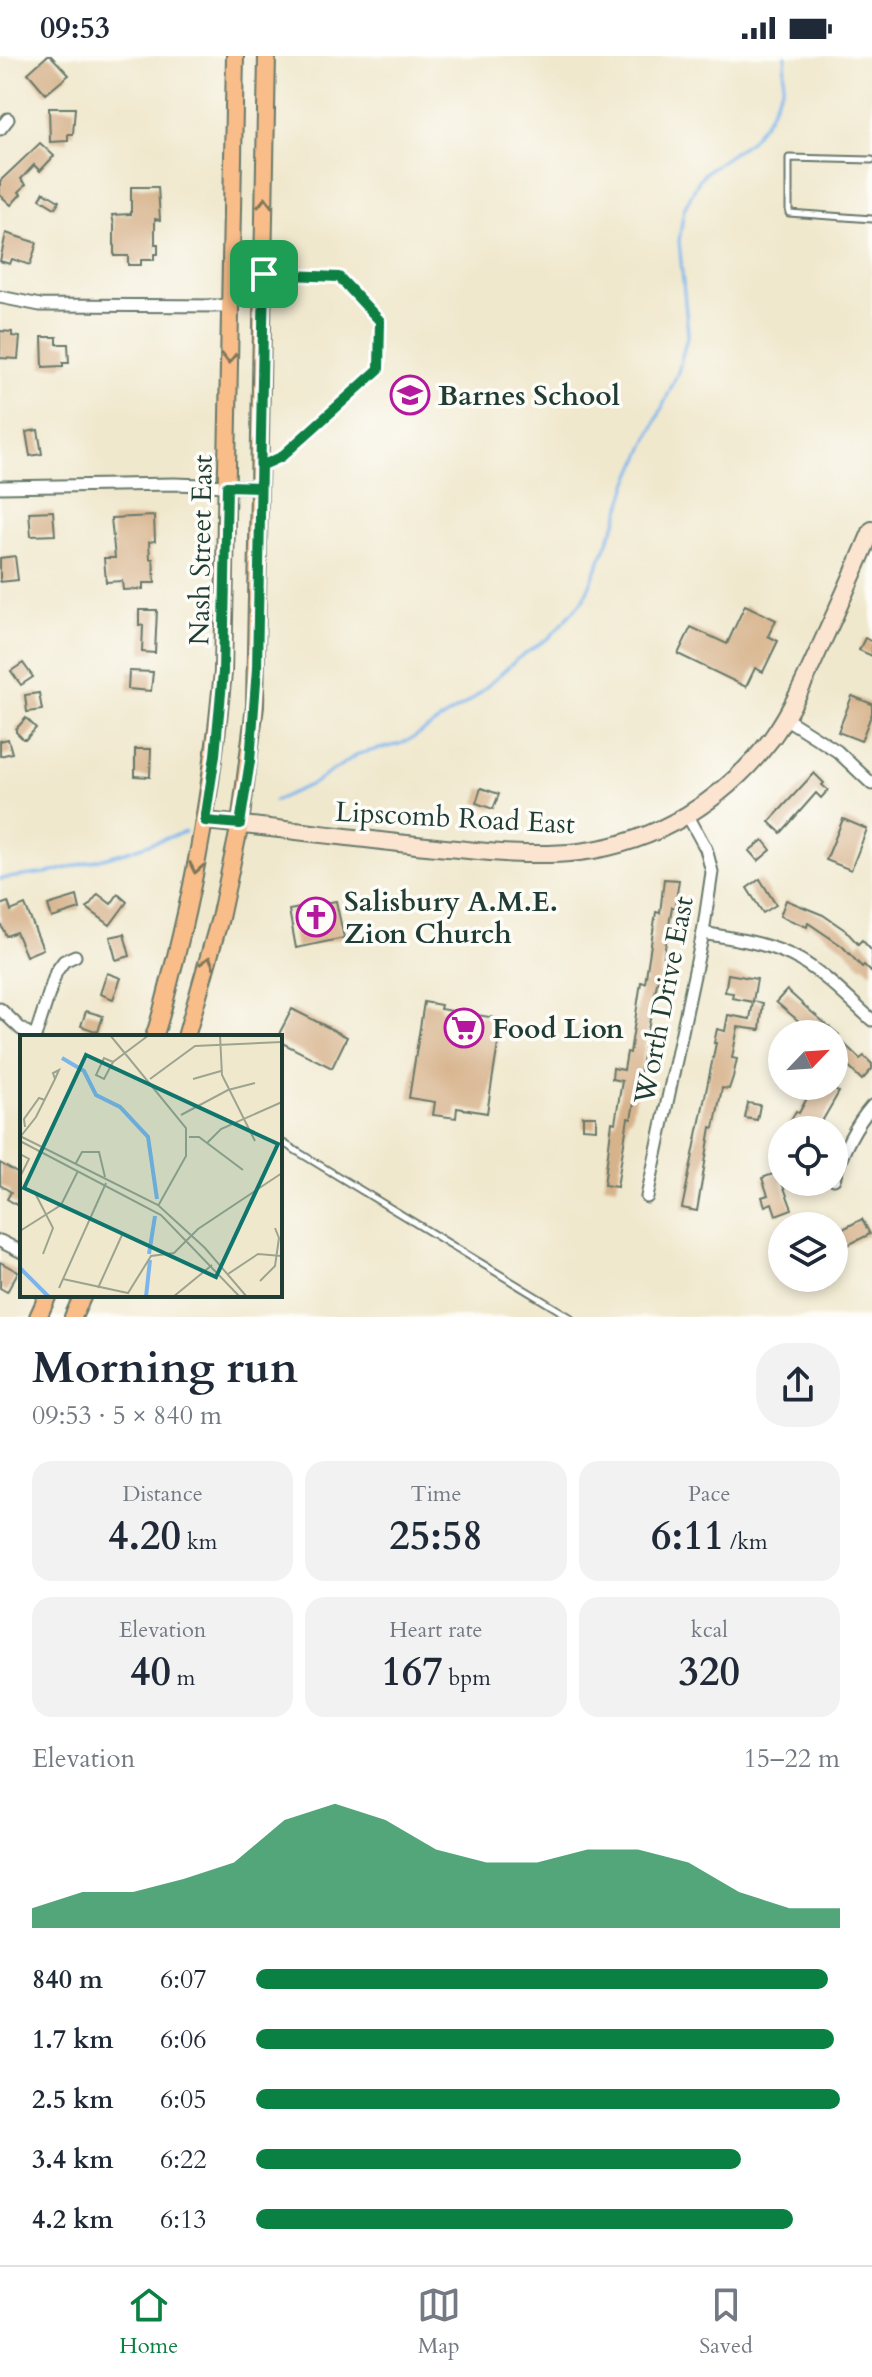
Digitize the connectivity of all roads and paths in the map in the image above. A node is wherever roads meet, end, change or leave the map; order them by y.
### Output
1 (235, 56) edge
2 (267, 56) edge
3 (872, 160) edge
4 (872, 219) edge
5 (264, 274) junction
6 (0, 297) edge
7 (230, 306) junction
8 (261, 466) junction
9 (227, 486) junction
10 (0, 487) edge
11 (260, 487) junction
12 (872, 530) edge
13 (785, 718) junction
14 (872, 784) edge
15 (688, 816) junction
16 (205, 821) junction
17 (240, 824) junction
18 (703, 933) junction
19 (75, 956) dead end
20 (0, 1009) edge
21 (872, 1020) edge
22 (32, 1035) edge
23 (36, 1035) edge
24 (155, 1035) edge
25 (187, 1035) edge
26 (872, 1106) edge
27 (848, 1141) edge
28 (282, 1142) edge
29 (647, 1197) dead end
30 (0, 1241) edge
31 (20, 1251) edge
32 (47, 1297) edge
33 (82, 1297) edge
34 (38, 1317) edge
35 (73, 1317) edge
36 (570, 1317) edge

1 - 7 main road, Nash Street East
5 -> 2 main road
3 - 4 lane
5 - 8 main road
5 - 8 lane
6 - 7 street
7 -> 9 main road, Nash Street East
8 - 11 main road
9 - 10 street
9 - 11 street
9 - 16 main road, Nash Street East
11 - 17 main road
12 - 13 street, Lipscomb Road East
13 - 14 street
13 - 15 street, Lipscomb Road East
15 - 17 street, Lipscomb Road East
15 - 18 street, Worth Drive East
16 - 17 street, Lipscomb Road East
16 -> 24 main road, Nash Street East
25 -> 17 main road
18 - 21 street
18 - 29 street, Worth Drive East
19 - 23 street
20 - 22 street
26 - 27 street
28 - 36 lane
30 - 31 street
32 - 34 main road
33 - 35 main road

